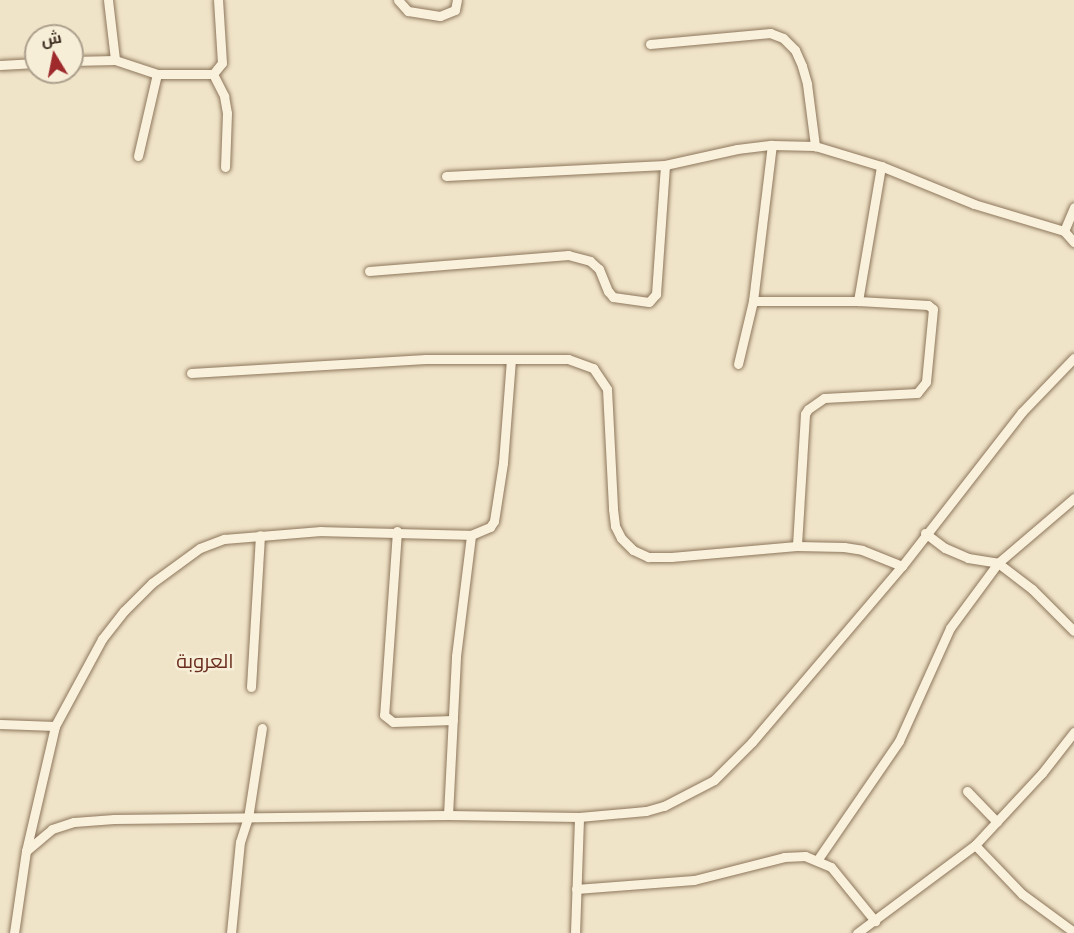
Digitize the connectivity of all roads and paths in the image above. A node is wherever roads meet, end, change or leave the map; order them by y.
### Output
1 (108, 0) edge
2 (218, 0) edge
3 (398, 0) edge
4 (457, 0) edge
5 (650, 44) dead end
6 (115, 60) junction
7 (84, 61) edge
8 (24, 64) edge
9 (0, 65) edge
10 (157, 74) junction
11 (213, 74) junction
12 (772, 145) junction
13 (815, 146) junction
14 (138, 156) dead end
15 (665, 165) junction
16 (880, 166) junction
17 (225, 167) dead end
18 (446, 176) dead end
19 (1074, 207) edge
20 (1064, 231) junction
21 (1074, 242) edge
22 (369, 271) dead end
23 (753, 301) junction
24 (858, 302) junction
25 (1074, 358) edge
26 (511, 360) junction
27 (738, 364) dead end
28 (191, 373) dead end
29 (1074, 498) edge
30 (397, 531) junction
31 (925, 533) junction
32 (260, 534) junction
33 (471, 535) junction
34 (797, 546) junction
35 (998, 563) junction
36 (902, 566) junction
37 (1074, 631) edge
38 (251, 687) dead end
39 (453, 720) junction
40 (0, 724) edge
41 (55, 726) junction
42 (262, 728) dead end
43 (1074, 732) edge
44 (967, 791) dead end
45 (448, 815) junction
46 (248, 818) junction
47 (579, 818) junction
48 (997, 822) junction
49 (975, 845) junction
50 (26, 851) junction
51 (818, 859) junction
52 (576, 889) junction
53 (875, 921) junction
54 (1074, 932) edge
55 (14, 933) edge
56 (231, 933) edge
57 (575, 933) edge
58 (857, 933) edge

1 - 6 street
2 - 11 street
3 - 4 street
5 - 13 street
6 - 7 street
6 - 10 street
8 - 9 street
10 - 11 street
10 - 14 street
11 - 17 street
12 - 13 street
12 - 15 street
12 - 23 street
13 - 16 street
15 - 18 street
15 - 22 street
16 - 20 street
16 - 24 street
19 - 20 street
20 - 21 street
23 - 24 street
23 - 27 street
24 - 34 street
25 - 31 street
26 - 28 street
26 - 33 street
26 - 34 street
29 - 35 street
30 - 32 street
30 - 33 street
30 - 39 street
31 - 35 street
31 - 36 street
32 - 38 street
32 - 41 street
33 - 39 street
34 - 36 street
35 - 37 street
35 - 51 street
36 - 47 street
39 - 45 street
40 - 41 street
41 - 50 street
42 - 46 street
43 - 48 street
44 - 48 street
45 - 46 street
45 - 47 street
46 - 50 street
46 - 56 street
47 - 52 street
48 - 49 street
49 - 53 street
49 - 54 street
50 - 55 street
51 - 52 street
51 - 53 street
52 - 57 street
53 - 58 street

